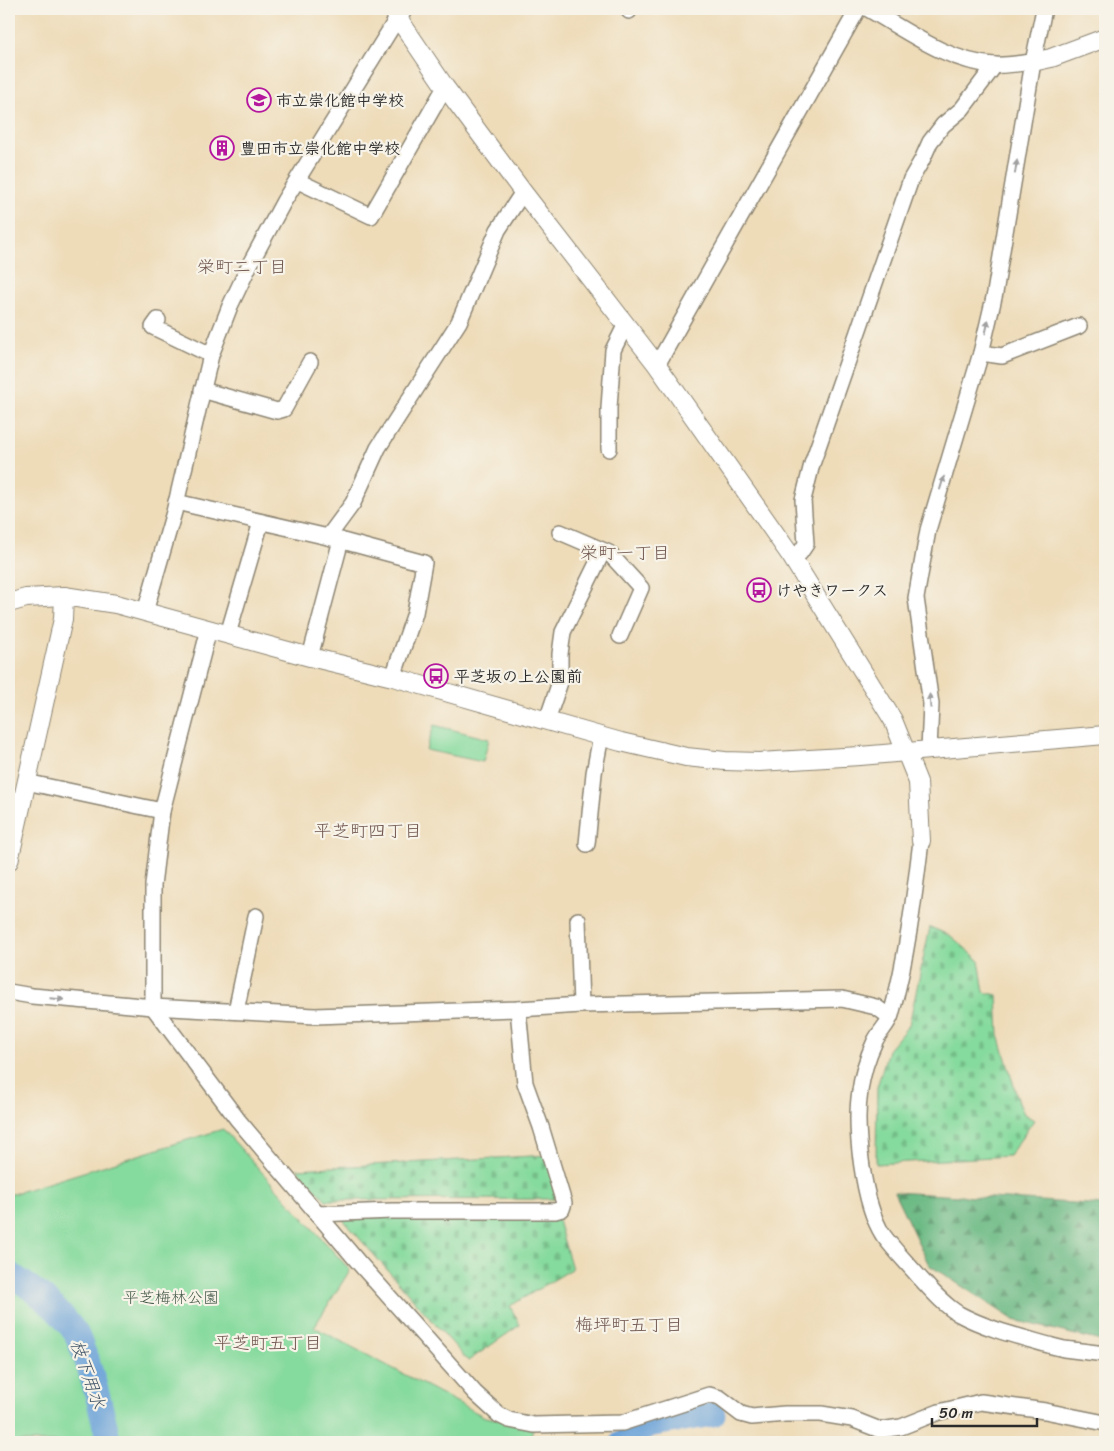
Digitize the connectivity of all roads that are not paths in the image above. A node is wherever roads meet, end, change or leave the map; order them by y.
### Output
1 (858, 9) edge
2 (868, 9) edge
3 (1044, 9) edge
4 (399, 11) edge
5 (1105, 38) edge
6 (1033, 62) junction
7 (995, 65) junction
8 (446, 86) junction
9 (298, 180) junction
10 (523, 192) junction
11 (158, 320) dead end
12 (626, 324) junction
13 (1079, 326) dead end
14 (981, 353) junction
15 (211, 355) junction
16 (310, 362) dead end
17 (657, 365) junction
18 (202, 390) junction
19 (610, 449) dead end
20 (176, 502) junction
21 (261, 522) junction
22 (560, 532) dead end
23 (335, 539) junction
24 (603, 551) junction
25 (791, 556) junction
26 (64, 596) junction
27 (9, 604) edge
28 (145, 612) junction
29 (209, 629) junction
30 (228, 634) junction
31 (620, 636) dead end
32 (310, 656) junction
33 (393, 677) junction
34 (547, 720) junction
35 (1105, 735) edge
36 (602, 736) junction
37 (929, 750) junction
38 (906, 751) junction
39 (26, 782) junction
40 (162, 812) junction
41 (921, 840) joint
42 (587, 844) dead end
43 (9, 861) edge
44 (256, 916) dead end
45 (578, 920) dead end
46 (9, 992) edge
47 (581, 1005) junction
48 (153, 1007) junction
49 (518, 1009) junction
50 (236, 1011) junction
51 (890, 1017) junction
52 (317, 1214) junction
53 (1105, 1354) edge
54 (1105, 1423) edge
55 (880, 1436) edge

1 - 17 street
2 - 7 street
3 - 6 street
4 - 8 street
4 - 9 street
5 - 6 street
6 - 7 street
14 -> 6 street
7 - 25 street
8 - 9 street
8 - 10 street
9 - 15 street
10 - 12 street
10 - 23 street
11 - 15 street
12 - 17 street
12 - 19 street
13 - 14 street
37 -> 14 street
15 - 18 street
16 - 18 street
17 - 25 street
18 - 20 street
20 - 21 street
20 - 28 street
21 - 23 street
21 - 30 street
22 - 24 street
23 - 32 street
23 - 33 street
24 - 31 street
24 - 34 street
25 - 38 street
26 - 27 street
26 - 28 street
26 - 39 street
28 - 29 street
29 - 30 street
29 - 40 street
30 - 32 street
32 - 33 street
33 - 34 street
34 - 36 street
35 - 37 street
36 - 38 street
36 - 42 street
37 - 38 street
38 - 41 street
39 - 40 street
39 - 43 street
40 - 48 street
41 - 51 street
44 - 50 street
45 - 47 street
46 -> 48 street
47 - 49 street
47 - 51 street
48 - 50 street
48 - 52 street
49 - 50 street
49 - 52 street
51 - 53 street
52 - 55 street
54 - 55 street

